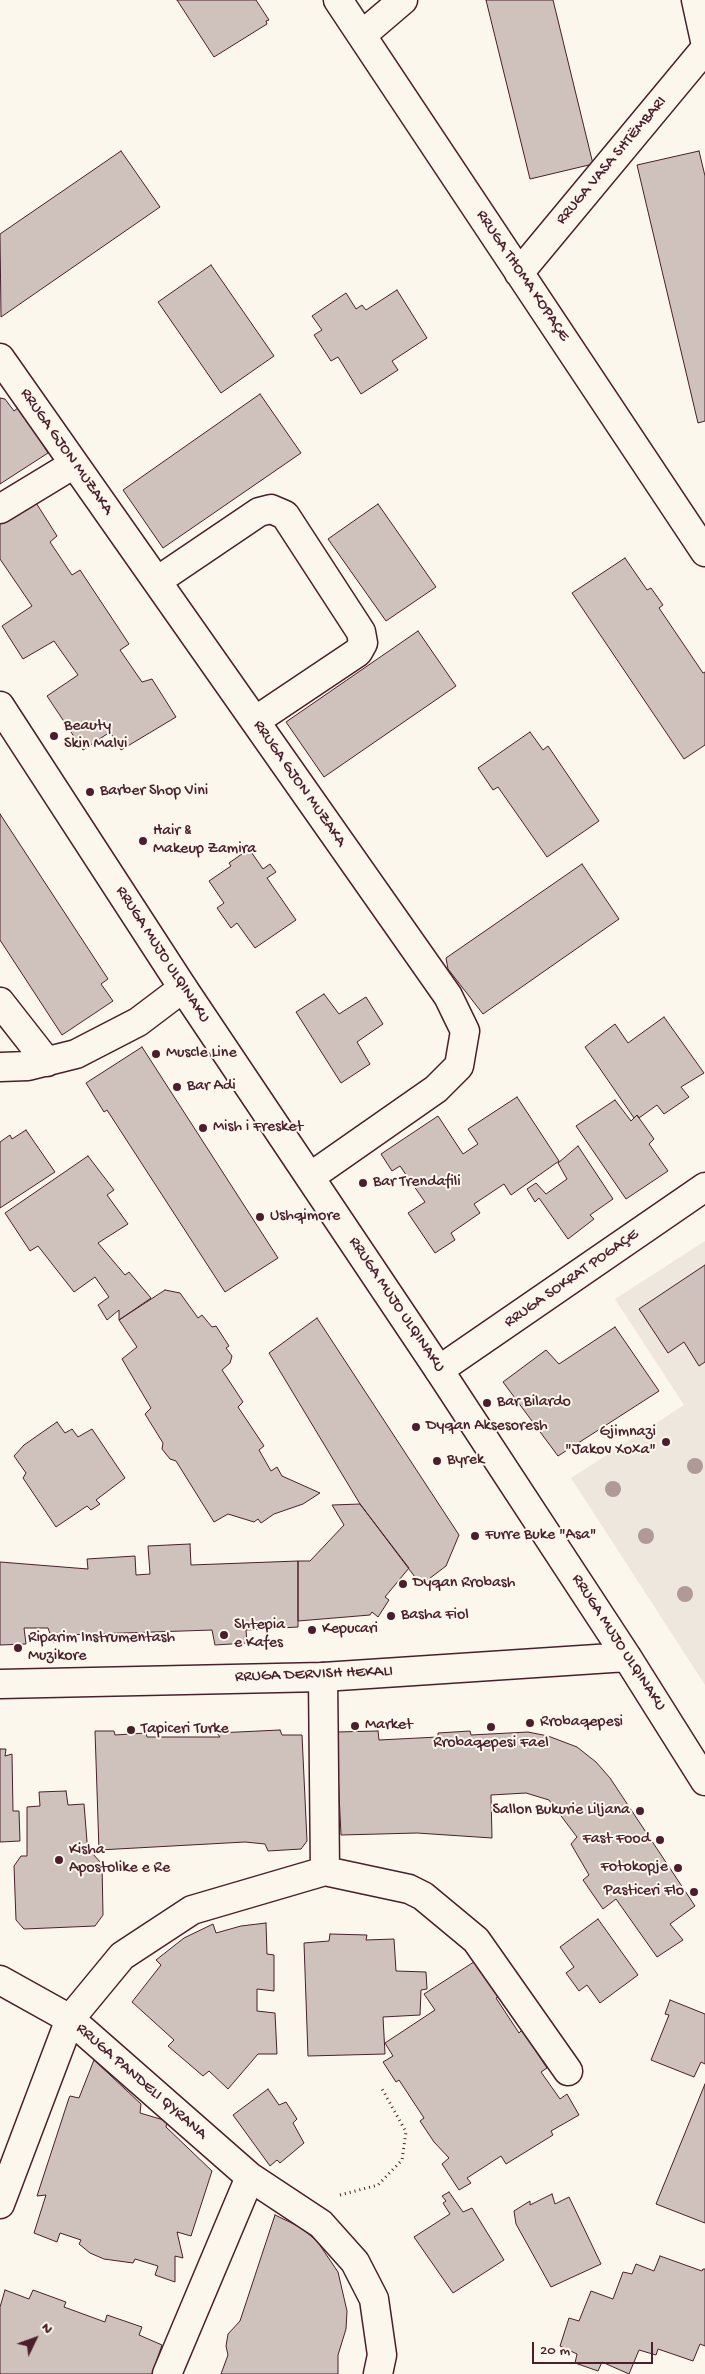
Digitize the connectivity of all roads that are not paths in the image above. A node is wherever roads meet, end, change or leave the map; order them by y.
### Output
1 (338, 0) edge
2 (403, 0) edge
3 (696, 0) edge
4 (362, 35) junction
5 (705, 41) edge
6 (705, 49) edge
7 (519, 272) junction
8 (0, 358) edge
9 (74, 464) junction
10 (0, 508) edge
11 (705, 552) edge
12 (157, 581) junction
13 (0, 706) edge
14 (255, 721) junction
15 (183, 988) junction
16 (0, 1002) edge
17 (47, 1062) junction
18 (0, 1067) edge
19 (310, 1177) junction
20 (705, 1187) edge
21 (440, 1370) junction
22 (627, 1657) junction
23 (323, 1677) junction
24 (0, 1684) edge
25 (705, 1781) edge
26 (325, 1871) junction
27 (0, 1980) edge
28 (70, 2020) junction
29 (568, 2071) dead end
30 (250, 2176) junction
31 (0, 2204) edge
32 (168, 2374) edge
33 (378, 2374) edge

1 - 4 street, RRUGA THOMA KOPAÇE
2 - 4 street
3 - 5 street
4 - 7 street, RRUGA THOMA KOPAÇE
6 - 7 street, RRUGA VASA SHTËMBARI
7 - 11 street, RRUGA THOMA KOPAÇE
8 - 9 street, RRUGA GJON MUZAKA
9 - 10 street
9 - 12 street, RRUGA GJON MUZAKA
12 - 14 street, RRUGA GJON MUZAKA
12 - 14 street
13 - 15 street, RRUGA MUJO ULQINAKU
14 - 19 street, RRUGA GJON MUZAKA
15 - 17 street
15 - 19 street, RRUGA MUJO ULQINAKU
16 - 17 street
17 - 18 street
19 - 21 street, RRUGA MUJO ULQINAKU
20 - 21 street, RRUGA SOKRAT POGAÇE
21 - 22 street, RRUGA MUJO ULQINAKU
22 - 23 street, RRUGA DERVISH HEKALI
22 - 25 street, RRUGA MUJO ULQINAKU
23 - 24 street, RRUGA DERVISH HEKALI
23 - 26 street
26 - 28 street, RRUGA PANDELI QYRANA
26 - 29 street, RRUGA PANDELI QYRANA
27 - 28 street
28 - 30 street, RRUGA PANDELI QYRANA
28 - 31 street
30 - 32 street
30 - 33 street, RRUGA PANDELI QYRANA

